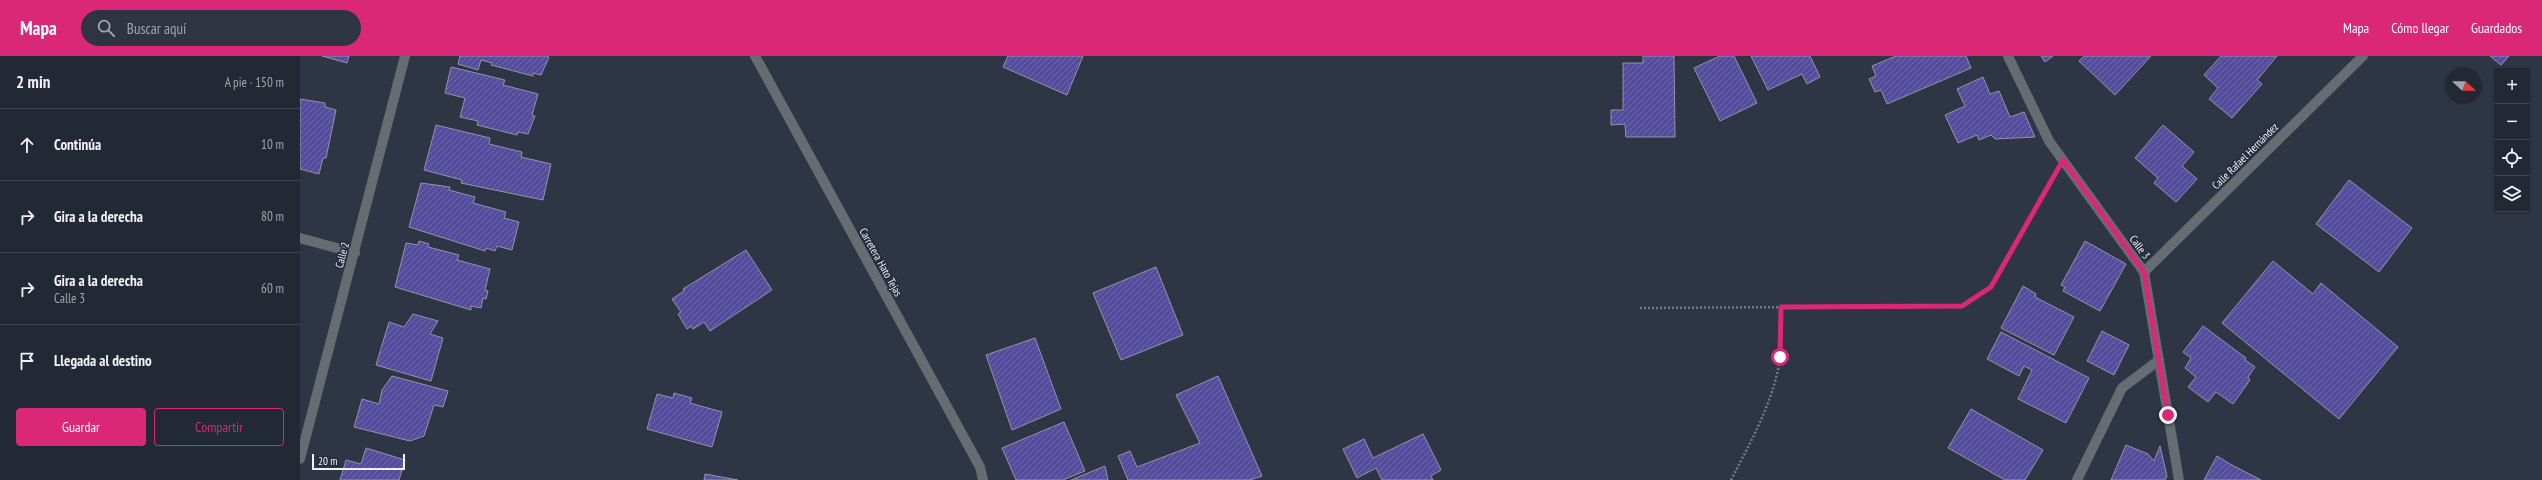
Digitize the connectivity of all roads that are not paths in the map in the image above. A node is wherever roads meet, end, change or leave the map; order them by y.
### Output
1 (405, 56) edge
2 (755, 56) edge
3 (2008, 56) edge
4 (2363, 56) edge
5 (300, 238) edge
6 (355, 253) junction
7 (2144, 272) junction
8 (2159, 360) junction
9 (300, 460) edge
10 (984, 480) edge
11 (2077, 480) edge
12 (2179, 480) edge

1 - 6 street, Calle 2
2 - 10 street, Carretera Hato Tejas
3 - 7 street, Calle 3
4 - 7 street, Calle Rafael Hernández
5 - 6 street
6 - 9 street, Calle 2
7 - 8 street, Calle 3
8 - 11 street
8 - 12 street, Calle 3

